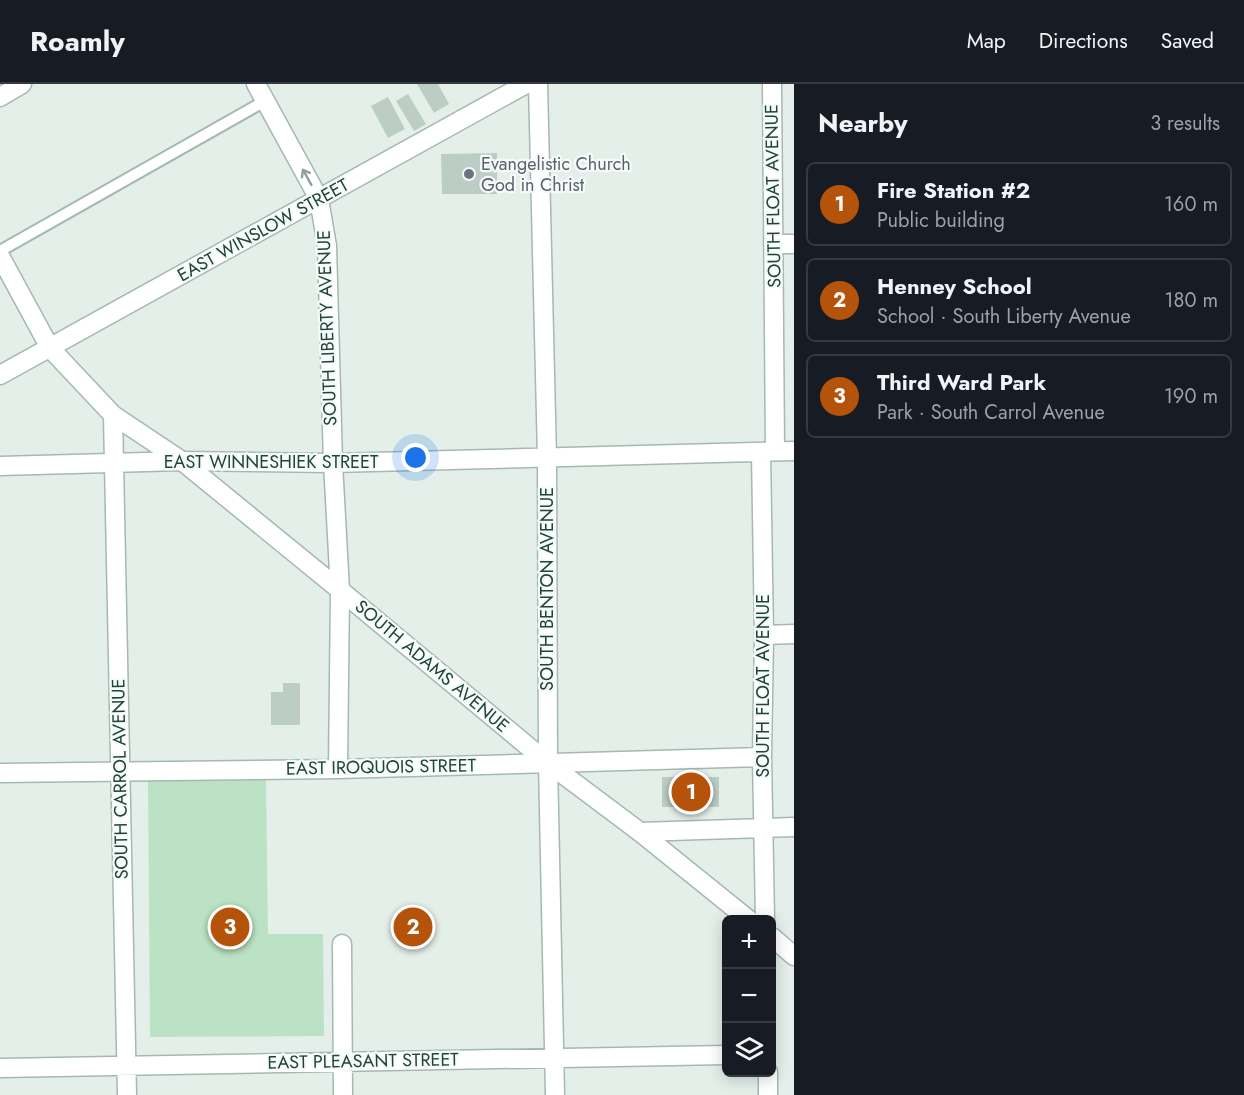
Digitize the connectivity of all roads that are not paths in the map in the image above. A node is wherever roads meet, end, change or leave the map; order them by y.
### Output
1 (22, 84) edge
2 (256, 84) edge
3 (526, 84) edge
4 (538, 84) edge
5 (772, 84) edge
6 (0, 97) edge
7 (265, 100) junction
8 (319, 199) junction
9 (773, 244) junction
10 (794, 244) edge
11 (0, 251) edge
12 (0, 256) edge
13 (50, 348) junction
14 (0, 375) edge
15 (113, 415) junction
16 (794, 451) edge
17 (768, 452) junction
18 (547, 458) junction
19 (182, 461) junction
20 (114, 463) junction
21 (333, 463) junction
22 (0, 466) edge
23 (340, 590) junction
24 (794, 634) edge
25 (764, 635) junction
26 (762, 757) junction
27 (548, 764) junction
28 (338, 769) junction
29 (120, 772) junction
30 (0, 773) edge
31 (794, 827) edge
32 (763, 828) junction
33 (640, 832) junction
34 (743, 915) edge
35 (765, 915) edge
36 (776, 942) edge
37 (342, 944) dead end
38 (794, 956) edge
39 (722, 1055) edge
40 (555, 1058) junction
41 (343, 1061) junction
42 (126, 1065) junction
43 (0, 1068) edge
44 (768, 1077) edge
45 (127, 1095) edge
46 (343, 1095) edge
47 (555, 1095) edge
48 (768, 1095) edge

1 - 6 street
2 - 7 street, SOUTH LIBERTY AVENUE
3 - 8 street, EAST WINSLOW STREET
4 - 18 street, SOUTH BENTON AVENUE
5 - 9 street, SOUTH FLOAT AVENUE
8 -> 7 street, SOUTH LIBERTY AVENUE
7 - 11 lane
8 - 13 street, EAST WINSLOW STREET
8 - 21 street, SOUTH LIBERTY AVENUE
9 - 10 street
9 - 17 street, SOUTH FLOAT AVENUE
12 - 13 street, SOUTH ADAMS AVENUE
13 - 14 street, EAST WINSLOW STREET
13 - 15 street, SOUTH ADAMS AVENUE
15 - 19 street, SOUTH ADAMS AVENUE
15 - 20 street
16 - 17 street, EAST WINNESHIEK STREET
17 - 18 street, EAST WINNESHIEK STREET
17 - 25 street, SOUTH FLOAT AVENUE
18 - 21 street, EAST WINNESHIEK STREET
18 - 27 street, SOUTH BENTON AVENUE
19 - 20 street, EAST WINNESHIEK STREET
19 - 21 street, EAST WINNESHIEK STREET
19 - 23 street, SOUTH ADAMS AVENUE
20 - 22 street, EAST WINNESHIEK STREET
20 - 29 street, SOUTH CARROL AVENUE
21 - 23 street, SOUTH LIBERTY AVENUE
23 - 27 street, SOUTH ADAMS AVENUE
23 - 28 street, SOUTH LIBERTY AVENUE
24 - 25 street
25 - 26 street, SOUTH FLOAT AVENUE
26 - 27 street, EAST IROQUOIS STREET
26 - 32 street, SOUTH FLOAT AVENUE
27 - 28 street, EAST IROQUOIS STREET
27 - 33 street, SOUTH ADAMS AVENUE
27 - 40 street, SOUTH BENTON AVENUE
28 - 29 street, EAST IROQUOIS STREET
29 - 30 street, EAST IROQUOIS STREET
29 - 42 street, SOUTH CARROL AVENUE
31 - 32 street
32 - 33 street
32 - 35 street, SOUTH FLOAT AVENUE
33 - 34 street, SOUTH ADAMS AVENUE
36 - 38 street
37 - 41 street
39 - 40 street, EAST PLEASANT STREET
40 - 41 street, EAST PLEASANT STREET
40 - 47 street, SOUTH BENTON AVENUE
41 - 42 street, EAST PLEASANT STREET
41 - 46 street
42 - 43 street, EAST PLEASANT STREET
42 - 45 street, SOUTH CARROL AVENUE
44 - 48 street

